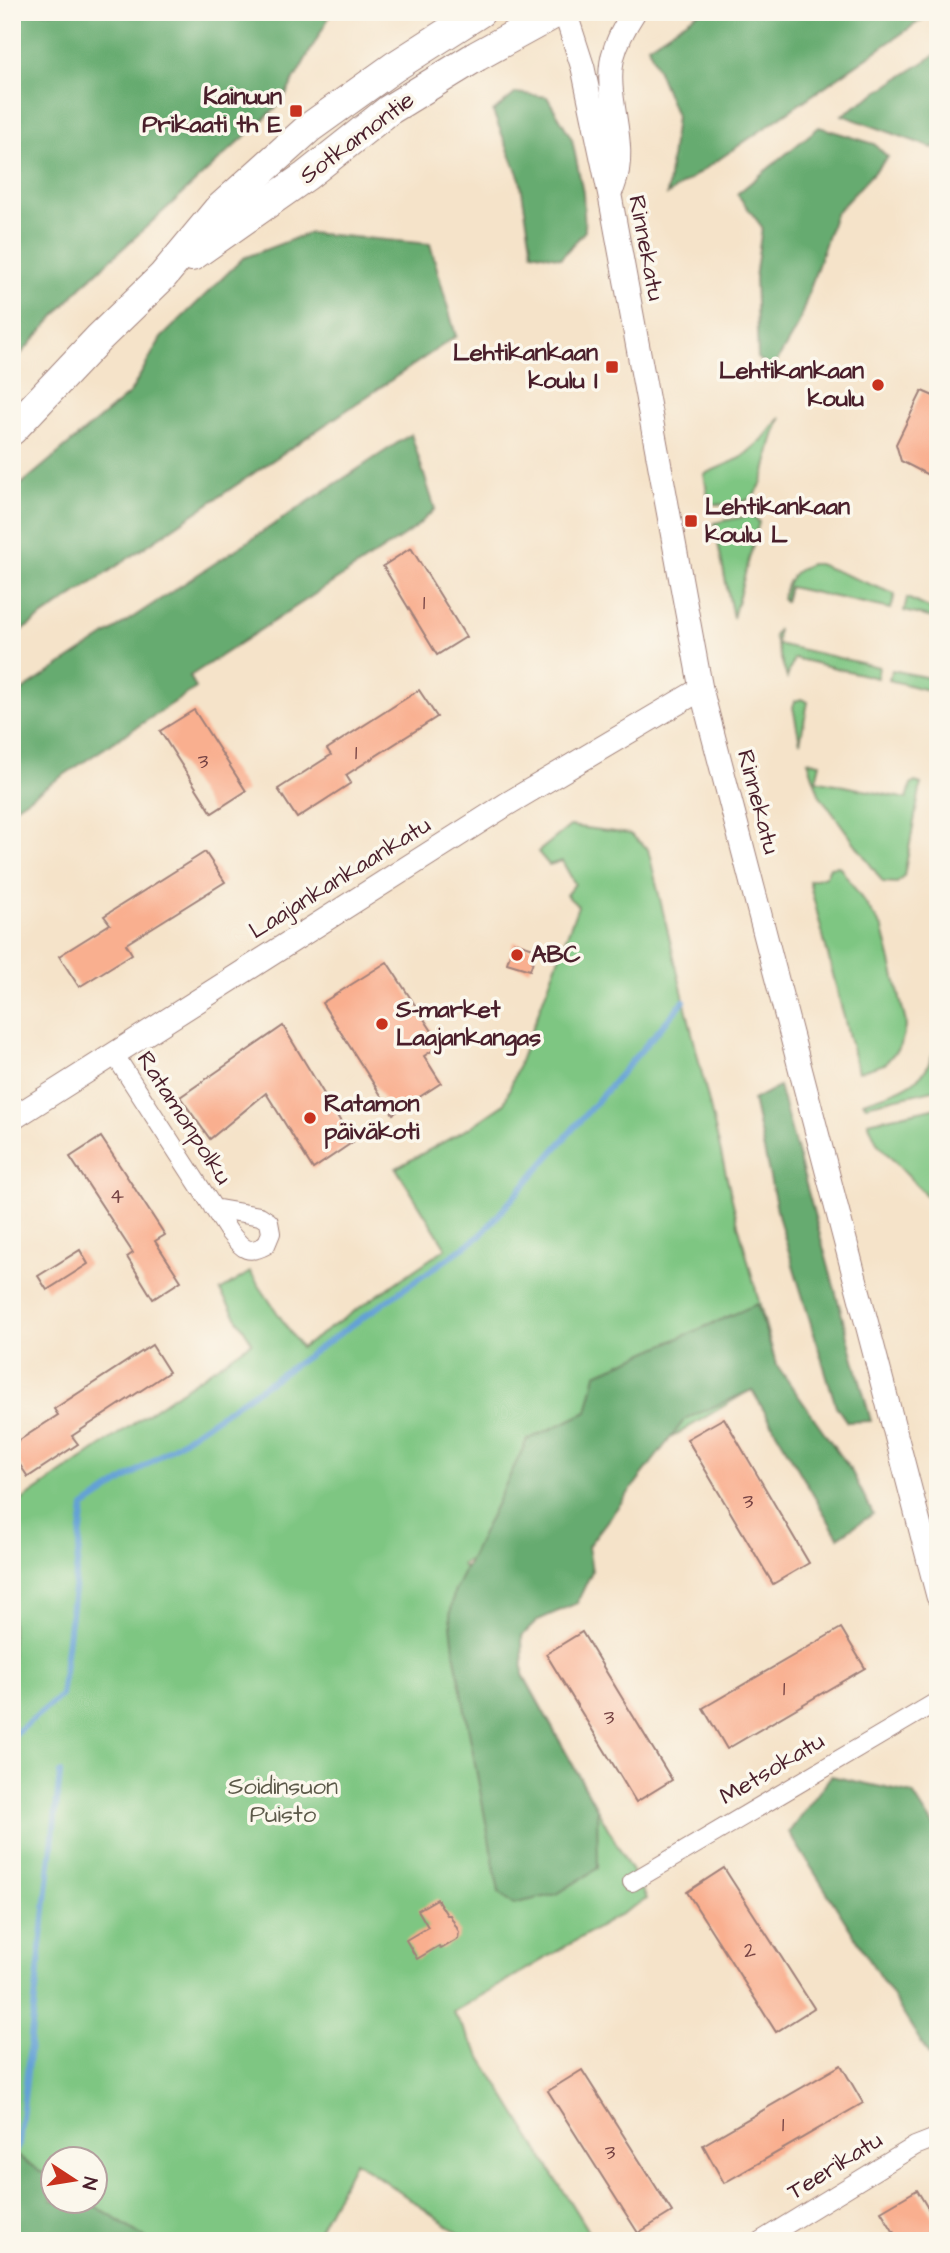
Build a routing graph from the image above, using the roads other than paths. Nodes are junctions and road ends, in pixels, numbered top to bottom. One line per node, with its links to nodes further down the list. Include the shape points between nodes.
1 (480, 12): 6 (highway, Sotkamontie, via 321,118 217,211)
2 (557, 12): 6 (highway, Sotkamontie, via 389,110 295,184)
3 (565, 12): 5 (street, Rinnekatu, via 583,68)
4 (634, 12): 5 (street, via 612,59 619,138 617,178)
5 (610, 196): 8 (street, Rinnekatu)
6 (163, 276): 7 (highway, Sotkamontie)
7 (12, 430)
8 (701, 689): 9 (street, Laajankankaankatu, via 550,777); 12 (street, Rinnekatu)
9 (114, 1054): 10 (street, Laajankankaankatu); 11 (street, Ratamonpolku)
10 (12, 1119)
11 (213, 1208)
12 (938, 1596)
13 (938, 1701): 14 (street, Metsokatu)
14 (632, 1882)
15 (938, 2137): 16 (street, Teerikatu, via 915,2146)
16 (760, 2241)

